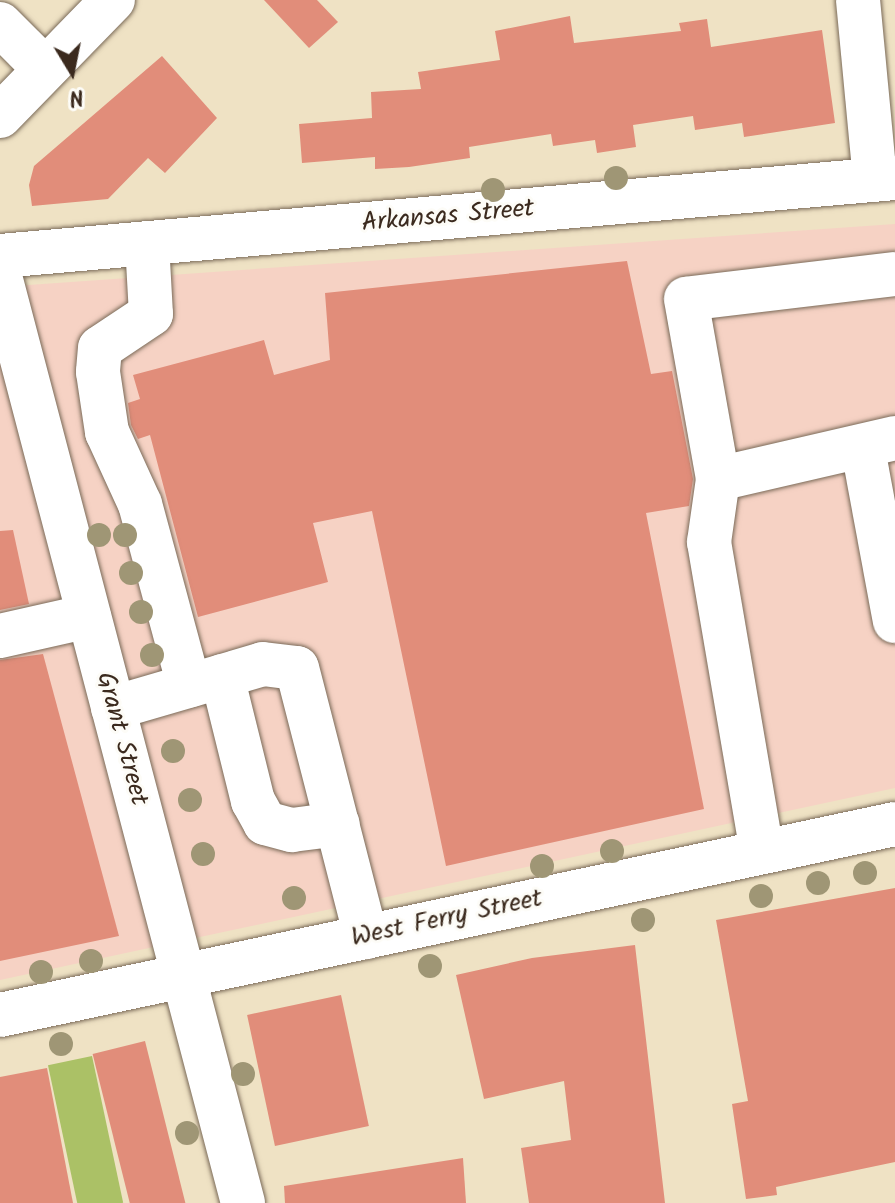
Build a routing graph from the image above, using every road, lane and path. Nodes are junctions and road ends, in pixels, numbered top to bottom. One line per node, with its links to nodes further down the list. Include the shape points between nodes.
1 (113, 0): 4 (street)
2 (858, 0): 6 (street)
3 (0, 24): 4 (street)
4 (44, 68): 5 (street)
5 (0, 116)
6 (885, 179): 7 (street, Arkansas Street)
7 (147, 243): 8 (street, Arkansas Street); 11 (street, via 151,314 100,348)
8 (0, 256)
9 (895, 274): 14 (street, via 686,299)
10 (0, 276): 12 (street, Grant Street)
11 (98, 372): 12 (street); 18 (street, via 107,432 140,504)
12 (30, 390): 15 (street, Grant Street)
13 (879, 444): 14 (street); 16 (street)
14 (718, 479): 22 (street, via 709,542)
15 (89, 616): 17 (street); 19 (street, Grant Street)
16 (895, 621)
17 (0, 636)
18 (205, 681): 19 (street); 20 (street, via 265,823 292,830); 20 (street, via 280,663 297,668)
19 (113, 708): 24 (street, Grant Street)
20 (338, 824): 23 (street)
21 (895, 824): 22 (street, West Ferry Street)
22 (762, 852): 23 (street, West Ferry Street)
23 (366, 937): 24 (street, West Ferry Street)
24 (183, 976): 25 (street, West Ferry Street); 26 (street, Grant Street)
25 (0, 1015)
26 (243, 1203)

